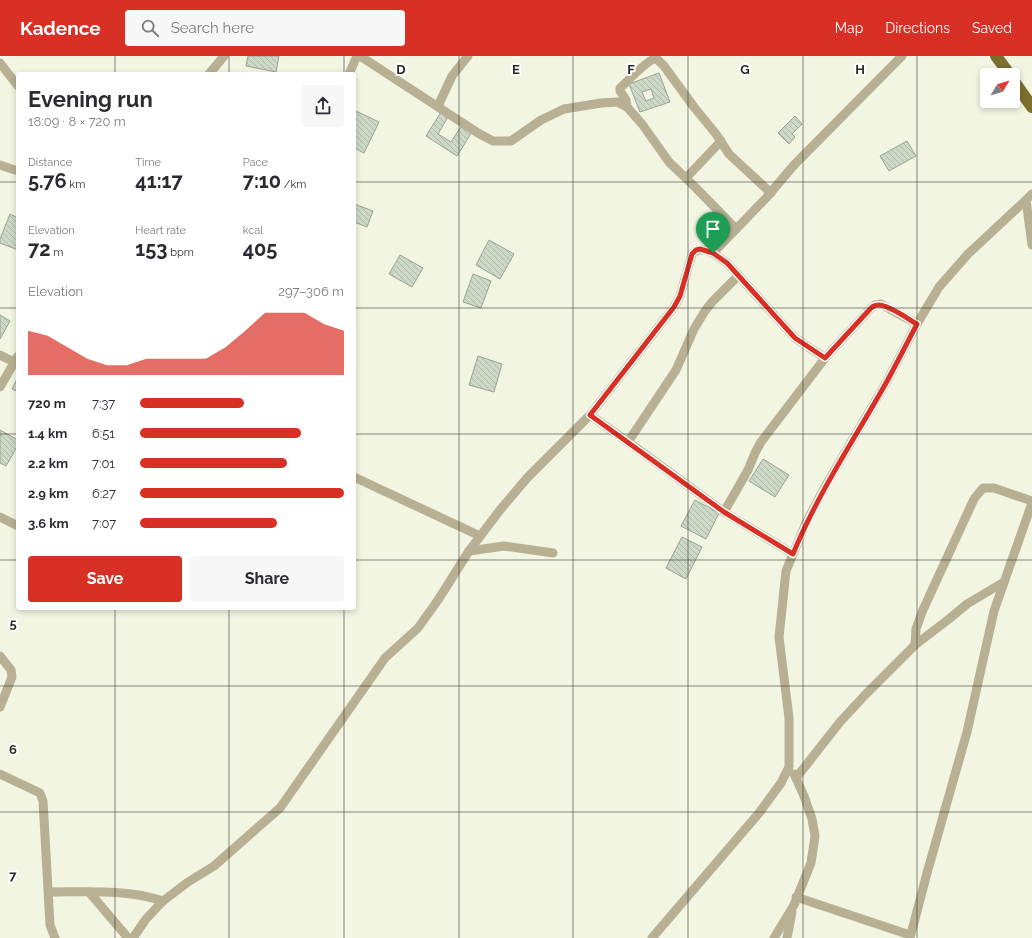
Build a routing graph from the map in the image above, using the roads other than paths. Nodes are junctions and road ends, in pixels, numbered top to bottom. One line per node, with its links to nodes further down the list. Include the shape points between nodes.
1 (224, 56): 9 (street)
2 (357, 56): 10 (street)
3 (360, 56): 13 (street)
4 (468, 56): 13 (street, via 452,76)
5 (902, 56): 20 (street, via 794,165)
6 (996, 56): 8 (highway)
7 (0, 63): 11 (street)
8 (1005, 68)
9 (211, 72)
10 (350, 72)
11 (16, 83)
12 (1020, 90): 15 (highway)
13 (438, 106): 14 (street, via 493,141 511,142 541,120 564,109 617,102)
14 (627, 107): 16 (street, via 620,88 656,58); 19 (street, via 668,162)
15 (1032, 107)
16 (721, 141): 19 (street); 20 (street, via 729,154)
17 (0, 165): 18 (street)
18 (16, 170)
19 (686, 178): 22 (street)
20 (771, 193): 22 (street)
21 (1029, 197): 23 (street); 26 (street, via 968,254 939,287)
22 (736, 229): 24 (street)
23 (1032, 245)
24 (713, 253): 25 (street, via 727,263); 31 (street, via 700,249 692,254 680,296 674,307)
25 (738, 276): 28 (street, via 795,338); 32 (street, via 705,311 676,370)
26 (917, 324): 28 (street, via 886,306 875,305); 42 (street, via 886,383 826,485)
27 (0, 355): 29 (street)
28 (825, 358): 35 (street, via 761,442)
29 (16, 359): 30 (street)
30 (0, 387)
31 (590, 415): 32 (street); 39 (street, via 527,478)
32 (628, 442): 35 (street)
33 (356, 478): 39 (street)
34 (1032, 502): 38 (street); 44 (street, via 994,488 983,488 974,499 922,612 916,629)
35 (724, 512): 42 (street)
36 (0, 517): 37 (street)
37 (16, 525)
38 (1028, 525): 43 (street)
39 (480, 536): 40 (street)
40 (469, 551): 41 (street, via 504,546); 52 (street, via 418,628 385,658 280,808 214,866)
41 (553, 553)
42 (793, 554): 47 (street, via 786,571 779,637 789,718)
43 (1004, 582): 44 (street, via 967,604); 54 (street, via 994,611 967,732)
44 (915, 645): 49 (street, via 840,722)
45 (0, 656): 46 (street, via 11,670 12,678)
46 (0, 707)
47 (789, 767): 49 (street); 58 (street, via 781,783 759,813)
48 (0, 774): 50 (street, via 40,793 43,801)
49 (796, 778): 53 (street, via 812,819 815,836 810,863)
50 (48, 892): 51 (street); 55 (street, via 50,925)
51 (89, 892): 52 (street, via 142,895); 56 (street)
52 (163, 901): 57 (street)
53 (795, 901): 54 (street); 59 (street); 60 (street)
54 (910, 937)
55 (55, 938)
56 (128, 938)
57 (133, 938)
58 (652, 938)
59 (774, 938)
60 (787, 938)

